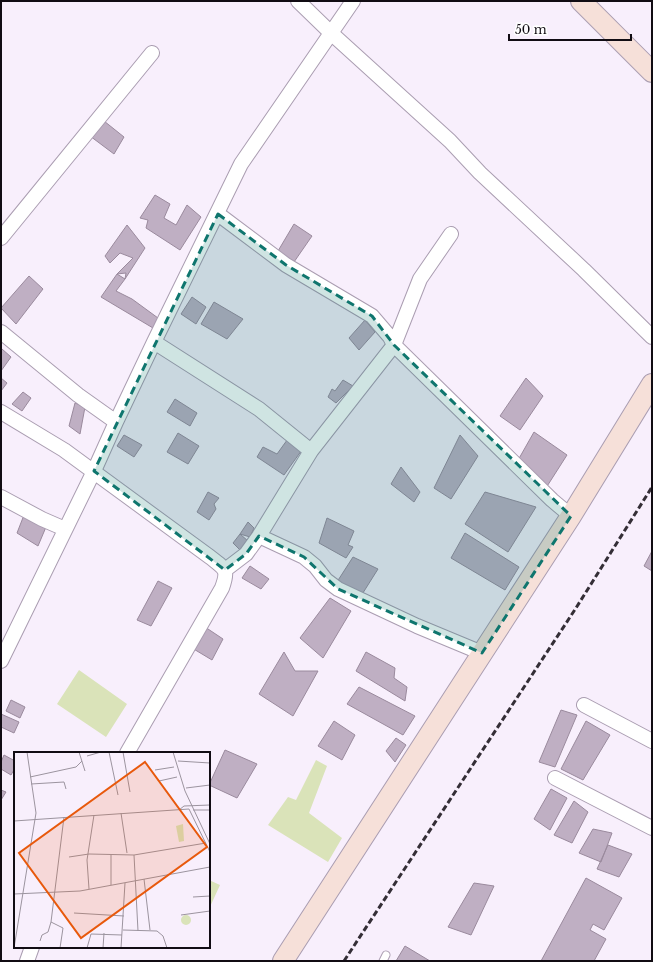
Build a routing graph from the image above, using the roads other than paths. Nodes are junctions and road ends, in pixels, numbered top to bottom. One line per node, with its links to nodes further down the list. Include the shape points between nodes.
1 (298, 1): 4 (street)
2 (353, 1): 4 (street)
3 (581, 1): 6 (street)
4 (331, 33): 7 (street, via 241,164); 11 (street, via 450,141 480,173)
5 (152, 53): 9 (street)
6 (652, 72)
7 (218, 214): 12 (street); 13 (street, via 286,265 372,316)
8 (451, 234): 13 (street, via 420,279)
9 (1, 238)
10 (1, 332): 16 (street, via 78,395)
11 (652, 337)
12 (154, 342): 16 (street); 17 (street, via 259,409)
13 (394, 345): 17 (street); 20 (street)
14 (652, 384): 20 (street)
15 (1, 412): 18 (street)
16 (116, 422): 18 (street)
17 (312, 451): 22 (street)
18 (94, 471): 21 (street); 23 (street)
19 (1, 498): 21 (street)
20 (571, 516): 24 (street)
21 (65, 529): 25 (street)
22 (259, 536): 23 (street, via 246,554); 24 (street, via 304,557 338,589)
23 (225, 570): 28 (street, via 222,588)
24 (482, 653): 32 (street)
25 (1, 661)
26 (584, 705): 27 (street)
27 (652, 741)
28 (128, 752)
29 (555, 778): 30 (street)
30 (652, 828)
31 (32, 948): 33 (street)
32 (285, 960)
33 (27, 961)

